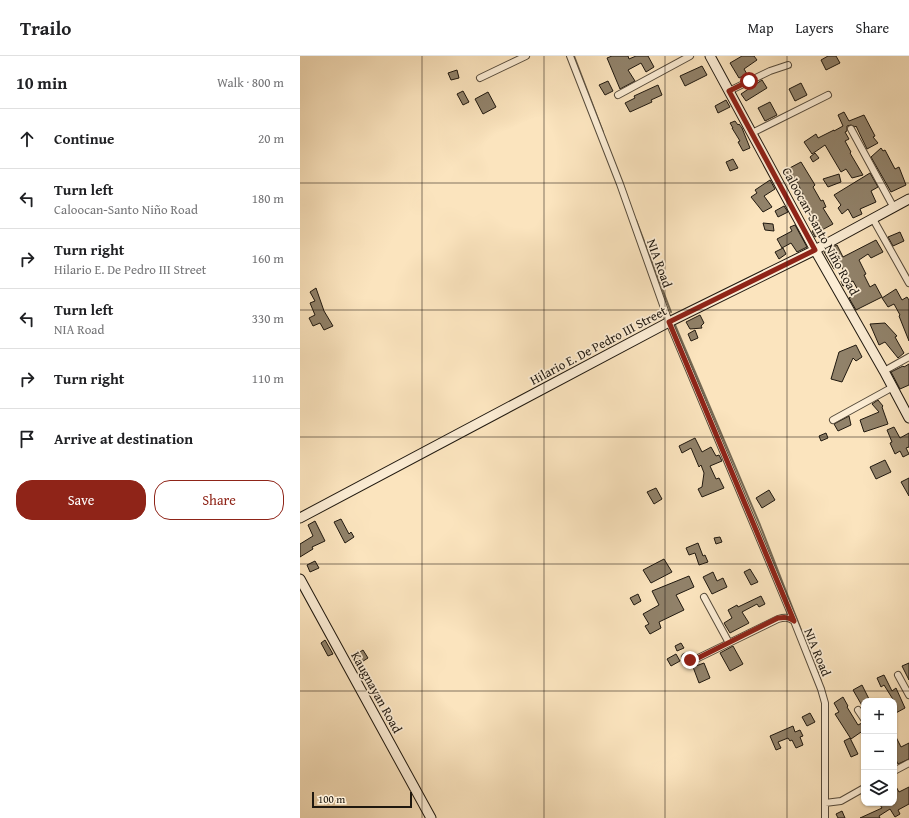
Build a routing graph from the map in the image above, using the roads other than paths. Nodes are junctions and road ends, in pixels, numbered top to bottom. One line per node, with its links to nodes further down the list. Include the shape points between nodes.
1 (526, 56): 6 (street)
2 (570, 56): 17 (street, NIA Road, via 620,184)
3 (690, 56): 9 (street)
4 (710, 56): 7 (street, Caloocan-Santo Niño Road)
5 (788, 65): 7 (street)
6 (480, 78)
7 (729, 91): 11 (street, Caloocan-Santo Niño Road)
8 (828, 95): 11 (street)
9 (618, 96)
10 (851, 129): 13 (street)
11 (752, 133): 15 (street, Caloocan-Santo Niño Road)
12 (909, 200): 13 (street, Hilario E. De Pedro III Street)
13 (894, 208): 14 (street, Hilario E. De Pedro III Street)
14 (874, 218): 15 (street, Hilario E. De Pedro III Street); 16 (street)
15 (815, 250): 17 (street, Hilario E. De Pedro III Street); 19 (street, Caloocan-Santo Niño Road)
16 (909, 283)
17 (669, 322): 23 (street, Hilario E. De Pedro III Street); 26 (street, NIA Road)
18 (909, 357): 19 (street)
19 (884, 371): 20 (street, Caloocan-Santo Niño Road)
20 (893, 387): 21 (street, Caloocan-Santo Niño Road); 22 (street)
21 (909, 418)
22 (833, 420)
23 (300, 518)
24 (300, 579): 37 (street, Kaugnayan Road)
25 (704, 597): 27 (street)
26 (794, 621): 27 (street, via 784,617 778,618); 36 (street, NIA Road, via 825,703)
27 (729, 643): 28 (street, via 694,660)
28 (686, 657)
29 (898, 675): 30 (street)
30 (909, 695)
31 (858, 710): 32 (street)
32 (861, 714)
33 (909, 763): 34 (street)
34 (897, 768)
35 (861, 790): 36 (street, via 841,801)
36 (828, 803): 38 (street, NIA Road)
37 (431, 818)
38 (825, 818)

